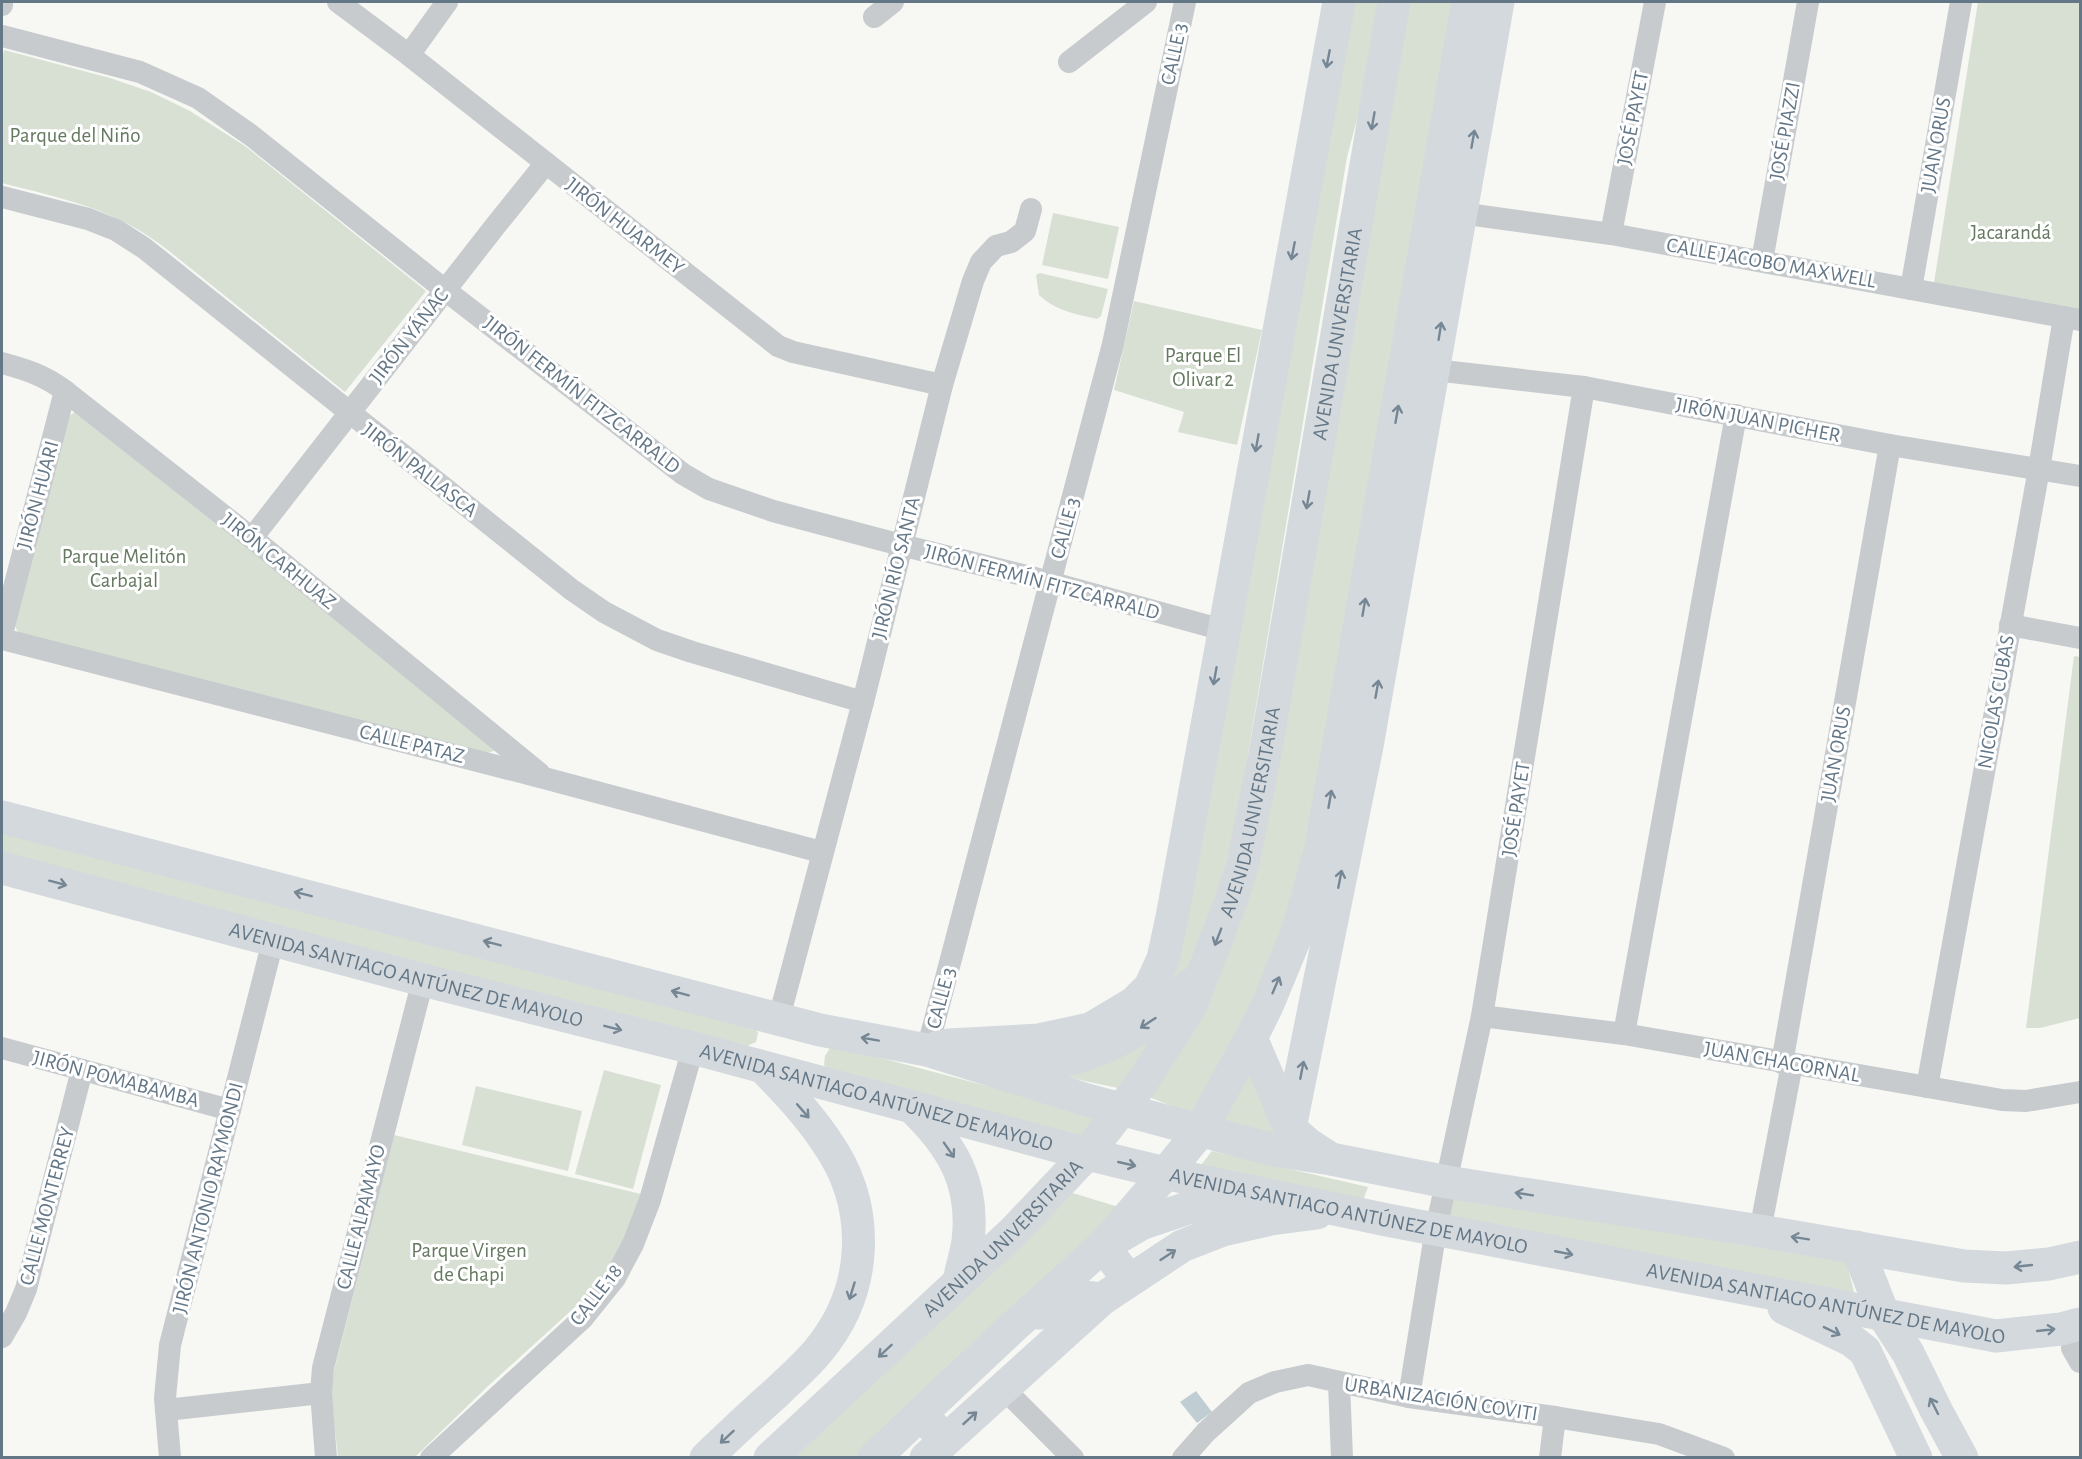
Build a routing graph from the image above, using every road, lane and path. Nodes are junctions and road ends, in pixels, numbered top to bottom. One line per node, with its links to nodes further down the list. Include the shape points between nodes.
1 (339, 2): 15 (street, JIRÓN HUARMEY)
2 (447, 2): 15 (street)
3 (893, 2): 13 (street)
4 (1146, 2): 16 (street)
5 (1185, 2): 39 (street, CALLE 3, via 1113,345)
6 (1339, 2): 41 (main road, one-way to 41)
7 (1394, 2): 51 (main road, AVENIDA UNIVERSITARIA, one-way to 51, via 1265,754 1243,863)
8 (1468, 2): 36 (main road, one-way to 8)
9 (1498, 2): 20 (main road, one-way to 9)
10 (1655, 2): 21 (street, JOSÉ PAYET)
11 (1808, 2): 22 (street, JOSÉ PIAZZI)
12 (1962, 2): 23 (street, JUAN ORUS)
13 (874, 17)
14 (2, 36): 24 (street, JIRÓN FERMÍN FITZCARRALD, via 140,72 198,98 252,136)
15 (409, 55): 17 (street, JIRÓN HUARMEY)
16 (1069, 62)
17 (546, 163): 24 (street, JIRÓN YÁNAC); 28 (street, JIRÓN HUARMEY, via 778,346)
18 (2, 197): 31 (street, JIRÓN PALLASCA, via 116,230 144,248)
19 (1031, 209): 28 (street, JIRÓN RÍO SANTA, via 1025,231 1011,242 996,246 981,262)
20 (1460, 213): 21 (street, CALLE JACOBO MAXWELL); 27 (main road, one-way to 20)
21 (1611, 234): 22 (street, CALLE JACOBO MAXWELL)
22 (1762, 261): 23 (street, CALLE JACOBO MAXWELL)
23 (1911, 289): 25 (street, CALLE JACOBO MAXWELL)
24 (445, 290): 31 (street, JIRÓN YÁNAC); 38 (street, JIRÓN FERMÍN FITZCARRALD, via 683,474 710,489 773,511)
25 (2072, 319): 34 (street, NICOLAS CUBAS)
26 (2, 363): 30 (street, JIRÓN CARHUAZ, via 49,378)
27 (1434, 370): 29 (street, JIRÓN JUAN PICHER); 36 (main road)
28 (942, 385): 38 (street, JIRÓN RÍO SANTA)
29 (1584, 387): 32 (street, JIRÓN JUAN PICHER); 53 (street, JOSÉ PAYET)
30 (66, 391): 37 (street, JIRÓN CARHUAZ); 42 (street, JIRÓN HUARI)
31 (348, 413): 37 (street, JIRÓN YÁNAC); 44 (street, JIRÓN PALLASCA, via 572,591 630,626 692,652)
32 (1736, 415): 33 (street, JIRÓN JUAN PICHER); 56 (street)
33 (1890, 445): 34 (street, JIRÓN JUAN PICHER); 61 (street, JUAN ORUS)
34 (2039, 469): 35 (street, JIRÓN JUAN PICHER); 40 (street, NICOLAS CUBAS)
35 (2080, 476)
36 (1392, 524): 45 (main road, one-way to 36)
37 (252, 538): 46 (street, JIRÓN CARHUAZ)
38 (901, 545): 39 (street, JIRÓN FERMÍN FITZCARRALD); 44 (street, JIRÓN RÍO SANTA)
39 (1051, 583): 41 (street, JIRÓN FERMÍN FITZCARRALD); 60 (street, CALLE 3)
40 (2010, 625): 43 (street); 65 (street, NICOLAS CUBAS)
41 (1223, 630): 60 (main road, one-way to 60, via 1172,917 1163,959 1150,987 1134,1003 1090,1029 1039,1040 949,1045)
42 (2, 636): 46 (street, CALLE PATAZ)
43 (2080, 638)
44 (862, 702): 48 (street, JIRÓN RÍO SANTA)
45 (1357, 723): 57 (main road, one-way to 45, via 1295,940); 70 (main road, one-way to 45)
46 (544, 778): 48 (street, CALLE PATAZ)
47 (2, 817): 54 (main road, AVENIDA SANTIAGO ANTÚNEZ DE MAYOLO, one-way to 47)
48 (821, 852): 54 (street, JIRÓN RÍO SANTA)
49 (2, 868): 50 (main road, AVENIDA SANTIAGO ANTÚNEZ DE MAYOLO, one-way to 50)
50 (273, 941): 52 (main road, AVENIDA SANTIAGO ANTÚNEZ DE MAYOLO); 69 (street, JIRÓN ANTONIO RAYMONDI)
51 (1205, 968): 60 (main road, one-way to 60, via 1160,1014 1131,1034 1077,1058 1011,1065); 68 (main road, AVENIDA UNIVERSITARIA, via 1190,1007)
52 (423, 980): 59 (main road, AVENIDA SANTIAGO ANTÚNEZ DE MAYOLO, one-way to 59); 95 (street, CALLE ALPAMAYO, via 327,1350)
53 (1482, 1016): 56 (street, JUAN CHACORNAL); 76 (street, JOSÉ PAYET)
54 (779, 1018): 55 (main road, AVENIDA SANTIAGO ANTÚNEZ DE MAYOLO); 62 (main road)
55 (820, 1030): 60 (main road, AVENIDA SANTIAGO ANTÚNEZ DE MAYOLO, one-way to 55); 64 (main road)
56 (1624, 1034): 61 (street, JUAN CHACORNAL)
57 (1251, 1038): 70 (main road); 71 (main road)
58 (2, 1048): 63 (street, JIRÓN POMABAMBA)
59 (693, 1048): 62 (main road, AVENIDA SANTIAGO ANTÚNEZ DE MAYOLO); 103 (street, CALLE 18, via 650,1200 615,1278 582,1319)
60 (939, 1054): 68 (main road, AVENIDA SANTIAGO ANTÚNEZ DE MAYOLO)
61 (1787, 1064): 65 (street, JUAN CHACORNAL); 81 (street, JUAN ORUS)
62 (764, 1068): 64 (main road, AVENIDA SANTIAGO ANTÚNEZ DE MAYOLO); 104 (main road, one-way to 104, via 828,1142 846,1176 856,1208 858,1259 846,1310 817,1353)
63 (82, 1070): 69 (street, JIRÓN POMABAMBA); 91 (street, CALLE MONTERREY, via 26,1289)
64 (806, 1078): 67 (main road, AVENIDA SANTIAGO ANTÚNEZ DE MAYOLO)
65 (1927, 1087): 66 (street, JUAN CHACORNAL, via 2026,1101)
66 (2080, 1092)
67 (911, 1106): 72 (main road, AVENIDA SANTIAGO ANTÚNEZ DE MAYOLO); 86 (main road, one-way to 86, via 929,1122 957,1162 966,1186 968,1243)
68 (1121, 1109): 71 (main road, AVENIDA SANTIAGO ANTÚNEZ DE MAYOLO); 72 (main road, AVENIDA UNIVERSITARIA)
69 (230, 1110): 97 (street, JIRÓN ANTONIO RAYMONDI, via 170,1345)
70 (1290, 1128): 73 (main road)
71 (1200, 1131): 73 (main road, AVENIDA SANTIAGO ANTÚNEZ DE MAYOLO, via 1274,1150); 74 (main road)
72 (1087, 1154): 74 (main road, AVENIDA SANTIAGO ANTÚNEZ DE MAYOLO, one-way to 74); 86 (main road, AVENIDA UNIVERSITARIA, via 1014,1231)
73 (1331, 1159): 75 (main road, AVENIDA SANTIAGO ANTÚNEZ DE MAYOLO)
74 (1167, 1173): 77 (main road, AVENIDA SANTIAGO ANTÚNEZ DE MAYOLO); 82 (main road)
75 (1398, 1173): 76 (main road, AVENIDA SANTIAGO ANTÚNEZ DE MAYOLO); 79 (main road, via 1398,1197)
76 (1447, 1182): 80 (street, JOSÉ PAYET); 81 (main road, AVENIDA SANTIAGO ANTÚNEZ DE MAYOLO, one-way to 76)
77 (1289, 1200): 78 (main road, AVENIDA SANTIAGO ANTÚNEZ DE MAYOLO); 82 (main road, via 1188,1208 1143,1223)
78 (1339, 1210): 79 (main road, AVENIDA SANTIAGO ANTÚNEZ DE MAYOLO); 85 (main road, one-way to 78, via 1182,1246 1223,1230)
79 (1387, 1220): 80 (main road, AVENIDA SANTIAGO ANTÚNEZ DE MAYOLO)
80 (1436, 1229): 87 (main road, AVENIDA SANTIAGO ANTÚNEZ DE MAYOLO, one-way to 87); 96 (street, JOSÉ PAYET)
81 (1760, 1231): 83 (main road, AVENIDA SANTIAGO ANTÚNEZ DE MAYOLO, one-way to 81)
82 (1103, 1246): 85 (main road); 90 (main road)
83 (1857, 1247): 84 (main road, AVENIDA SANTIAGO ANTÚNEZ DE MAYOLO, one-way to 83, via 1996,1268); 89 (main road)
84 (2080, 1257)
85 (1129, 1280): 88 (main road)
86 (958, 1282): 105 (main road, AVENIDA UNIVERSITARIA, one-way to 105)
87 (1742, 1287): 89 (main road, AVENIDA SANTIAGO ANTÚNEZ DE MAYOLO); 112 (main road, one-way to 112, via 1851,1340 1865,1352)
88 (1102, 1299): 90 (main road, via 1074,1296); 94 (main road)
89 (1884, 1316): 92 (main road, AVENIDA SANTIAGO ANTÚNEZ DE MAYOLO, one-way to 92, via 1996,1336 2061,1329); 113 (main road, one-way to 89, via 1908,1353)
90 (1011, 1328): 98 (main road)
91 (2, 1337)
92 (2078, 1345)
93 (1339, 1383): 96 (street, URBANIZACIÓN COVITI); 108 (street, URBANIZACIÓN COVITI, via 1308,1375 1249,1393); 109 (street)
94 (1003, 1388): 100 (main road, one-way to 94); 107 (street)
95 (321, 1393): 97 (street); 102 (street, CALLE ALPAMAYO)
96 (1409, 1397): 99 (street, URBANIZACIÓN COVITI)
97 (165, 1410): 101 (street, JIRÓN ANTONIO RAYMONDI)
98 (921, 1414): 100 (main road); 106 (main road)
99 (1556, 1417): 110 (street); 111 (street, URBANIZACIÓN COVITI, via 1659,1434)
100 (936, 1449)
101 (170, 1458)
102 (326, 1458)
103 (431, 1458)
104 (706, 1458)
105 (770, 1458)
106 (874, 1458)
107 (1073, 1458)
108 (1183, 1458)
109 (1341, 1458)
110 (1550, 1458)
111 (1724, 1458)
112 (1916, 1458)
113 (1962, 1458)

